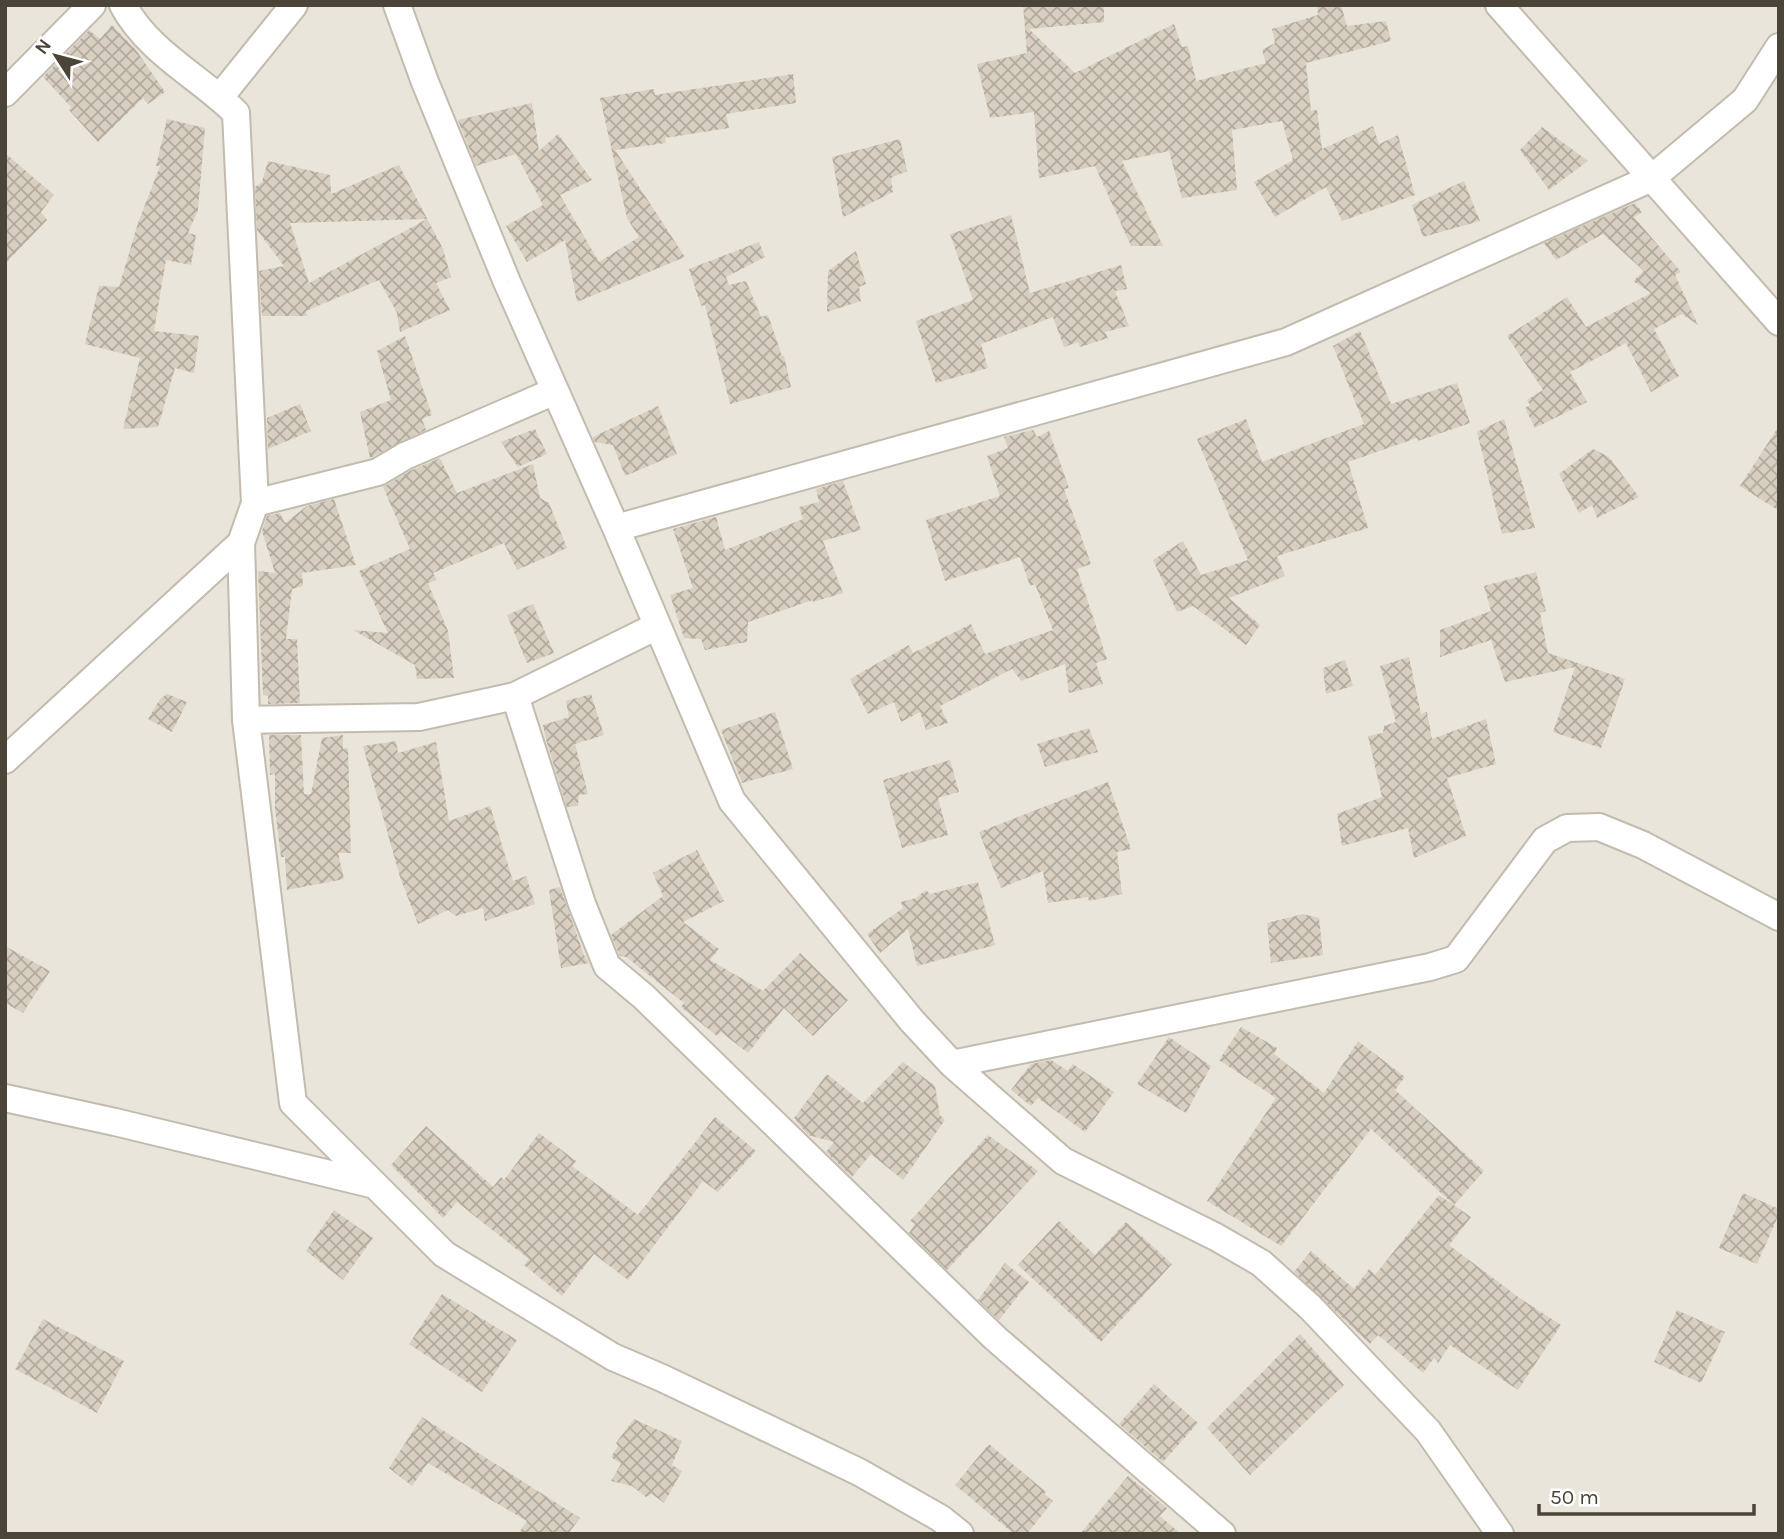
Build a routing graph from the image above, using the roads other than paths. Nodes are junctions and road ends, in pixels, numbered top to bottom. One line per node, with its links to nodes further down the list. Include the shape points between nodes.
1 (92, 5): 7 (street)
2 (123, 5): 8 (street, via 158,50)
3 (293, 5): 8 (street)
4 (397, 5): 11 (street)
5 (1499, 5): 9 (street)
6 (1779, 47): 9 (street, via 1745,100)
7 (5, 93)
8 (220, 97): 12 (street, via 236,113)
9 (1652, 178): 10 (street); 13 (street, via 1286,342)
10 (1779, 322)
11 (555, 391): 12 (street, via 378,472); 13 (street)
12 (255, 503): 14 (street)
13 (616, 527): 15 (street)
14 (241, 544): 17 (street); 18 (street)
15 (657, 626): 16 (street); 20 (street, via 732,801)
16 (515, 696): 17 (street, via 419,717); 24 (street, via 582,904 607,966 645,997 995,1338)
17 (246, 720): 22 (street, via 293,1103)
18 (5, 760)
19 (1779, 917): 20 (street, via 1599,827 1567,828 1545,840 1457,959)
20 (952, 1064): 25 (street, via 1063,1161 1261,1263 1310,1307 1428,1431)
21 (5, 1098): 22 (street)
22 (375, 1185): 23 (street, via 444,1254 613,1357 859,1472)
23 (960, 1534)
24 (1222, 1534)
25 (1500, 1534)

